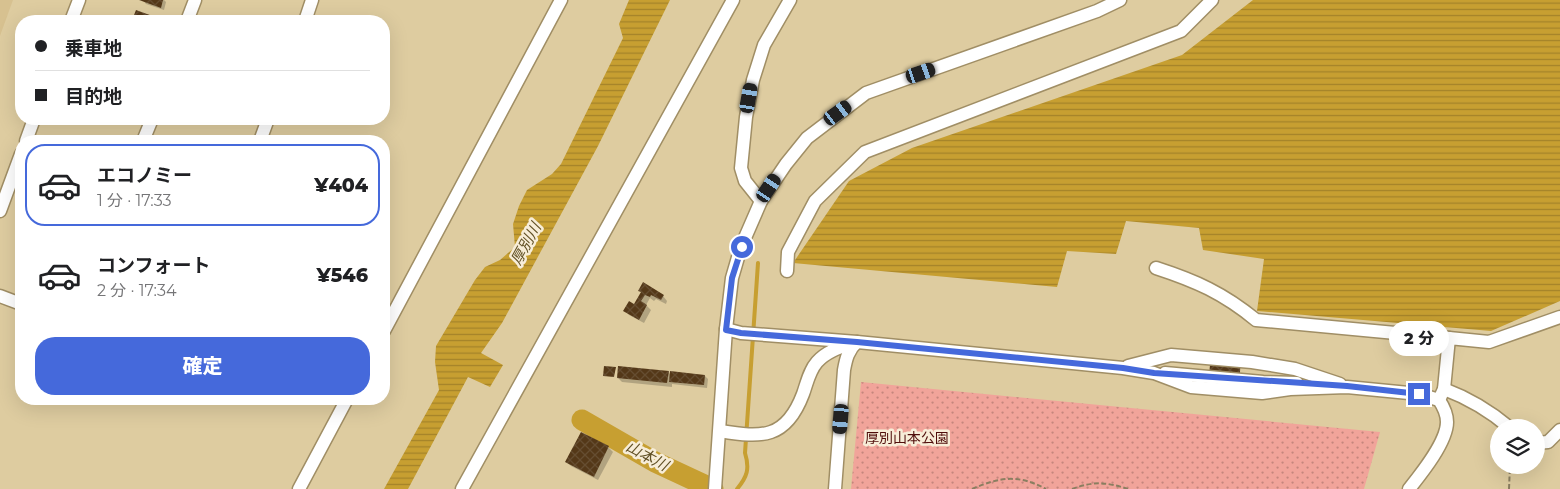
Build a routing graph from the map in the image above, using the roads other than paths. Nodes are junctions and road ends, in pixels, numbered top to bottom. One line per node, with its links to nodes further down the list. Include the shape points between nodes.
1 (79, 0): 9 (street)
2 (195, 0): 10 (street)
3 (312, 0): 11 (street)
4 (562, 0): 20 (street)
5 (733, 0): 33 (street)
6 (790, 0): 13 (street, via 764,45 746,117 741,168 745,181)
7 (1120, 0): 13 (street, via 1098,12 866,93 807,138)
8 (1212, 0): 16 (street, via 1181,31 865,152 815,201 788,252)
9 (73, 15)
10 (189, 15)
11 (306, 15)
12 (15, 170): 14 (street)
13 (761, 201): 21 (street, via 732,278)
14 (0, 210)
15 (1156, 268): 22 (street, via 1190,279 1233,302 1256,320)
16 (787, 271)
17 (0, 296): 18 (street)
18 (15, 302)
19 (1560, 317): 22 (street, via 1489,342)
20 (390, 320)
21 (726, 330): 23 (street); 30 (street)
22 (1449, 338): 26 (street)
23 (857, 342): 24 (street); 30 (street, via 833,350 817,362 810,372 797,410 778,429 761,435); 35 (street, via 851,347 844,370)
24 (1123, 368): 25 (street, via 1154,373 1191,387 1262,394); 25 (street, via 1171,355 1295,369)
25 (1347, 386): 26 (street)
26 (1442, 395): 28 (street, via 1457,394); 36 (street, via 1447,422 1443,437)
27 (344, 405): 32 (street)
28 (1499, 419)
29 (1560, 430): 31 (street)
30 (720, 431): 34 (street)
31 (1545, 442)
32 (299, 489)
33 (462, 489)
34 (715, 489)
35 (835, 489)
36 (1409, 489)

